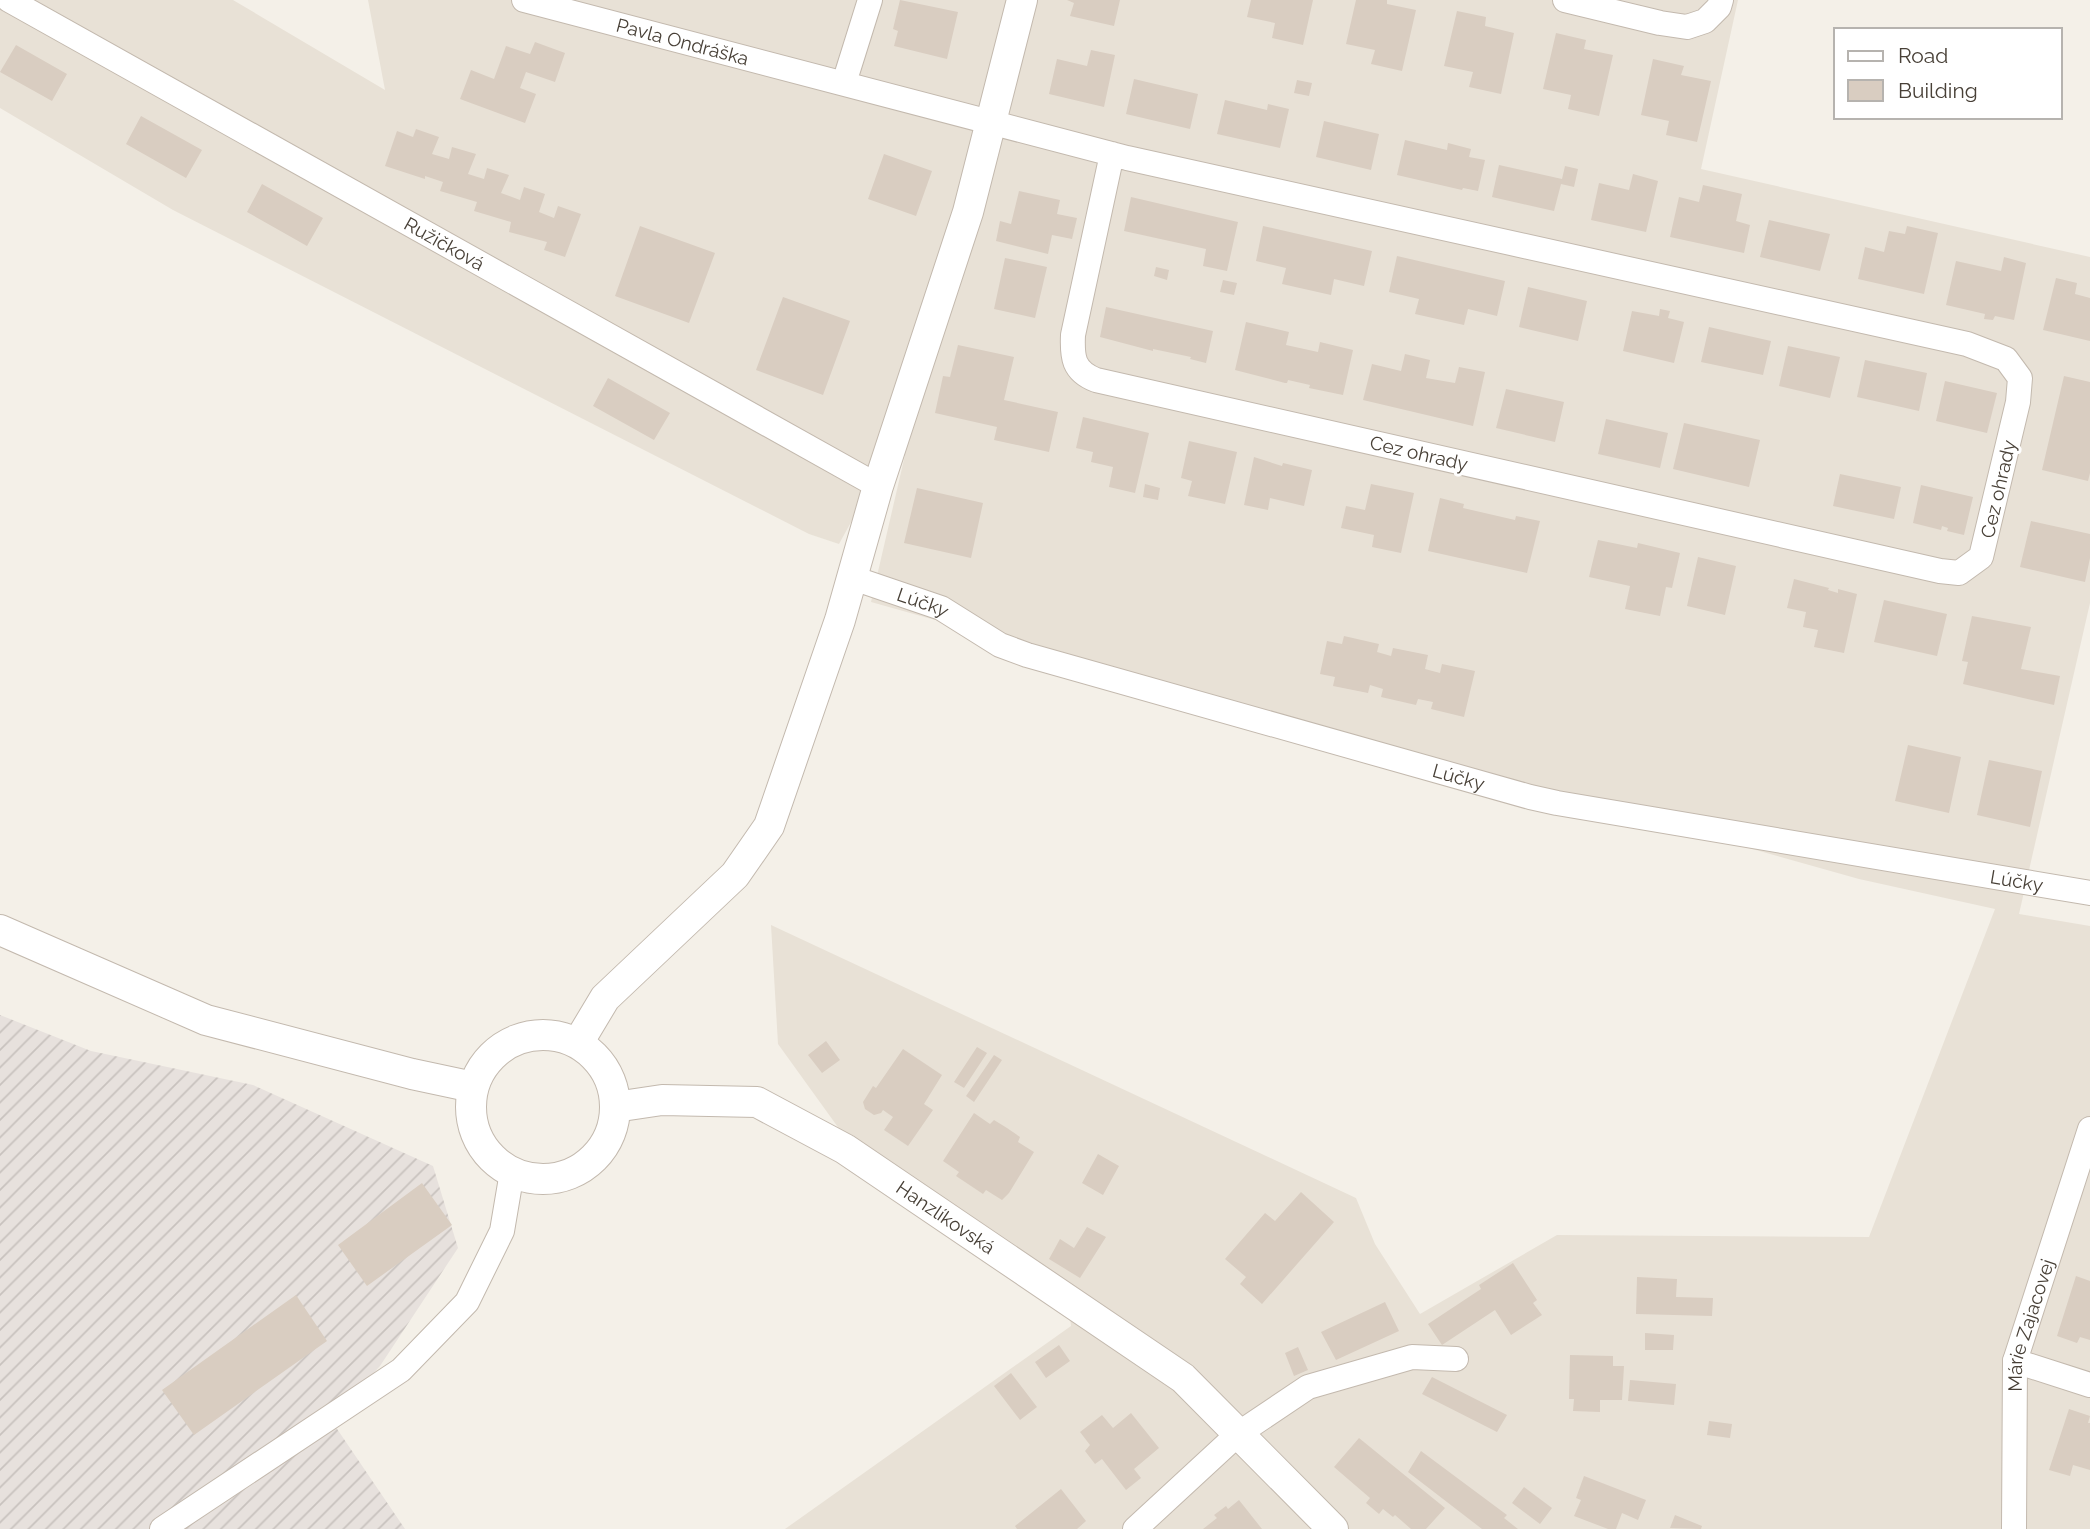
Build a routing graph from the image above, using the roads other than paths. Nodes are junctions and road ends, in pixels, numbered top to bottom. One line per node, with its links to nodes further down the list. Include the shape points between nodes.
1 (9, 0): 10 (street, Ružičková)
2 (524, 0): 7 (street, Pavla Ondráška)
3 (870, 0): 7 (street)
4 (1022, 0): 8 (street)
5 (1565, 0): 6 (street, via 1687,27 1705,21)
6 (1721, 0)
7 (844, 83): 8 (street, Pavla Ondráška)
8 (992, 122): 9 (street, Cez ohrady); 10 (street, via 968,212)
9 (1112, 154): 9 (street, Cez ohrady, via 1073,335 1072,357 1084,375 1940,571 1959,573 1981,557 2018,401 2020,378 2006,359 1967,344)
10 (878, 486): 11 (street)
11 (853, 578): 12 (street, Lúčky, via 941,608 1000,645 1027,655 1530,797); 14 (street, via 769,826 736,875 605,998)
12 (2090, 894)
13 (0, 930): 15 (street, via 206,1020)
14 (578, 1043): 15 (street, via 547,1035 515,1040 496,1051); 16 (street, via 609,1077)
15 (473, 1087): 18 (street, via 470,1107 481,1146)
16 (615, 1107): 18 (street, via 612,1127 590,1162 552,1179); 22 (street, Hanzlíkovská, via 662,1100 757,1102 845,1149 1183,1378)
17 (2090, 1129): 20 (street, Márie Zajacovej)
18 (512, 1172): 23 (street, via 502,1231 458,1312 401,1370)
19 (1456, 1359): 22 (street, via 1412,1357 1308,1387)
20 (2015, 1362): 21 (street); 26 (street, Márie Zajacovej)
21 (2090, 1385)
22 (1238, 1434): 24 (street); 25 (street, Hanzlíkovská)
23 (162, 1529)
24 (1135, 1529)
25 (1333, 1529)
26 (2014, 1529)

